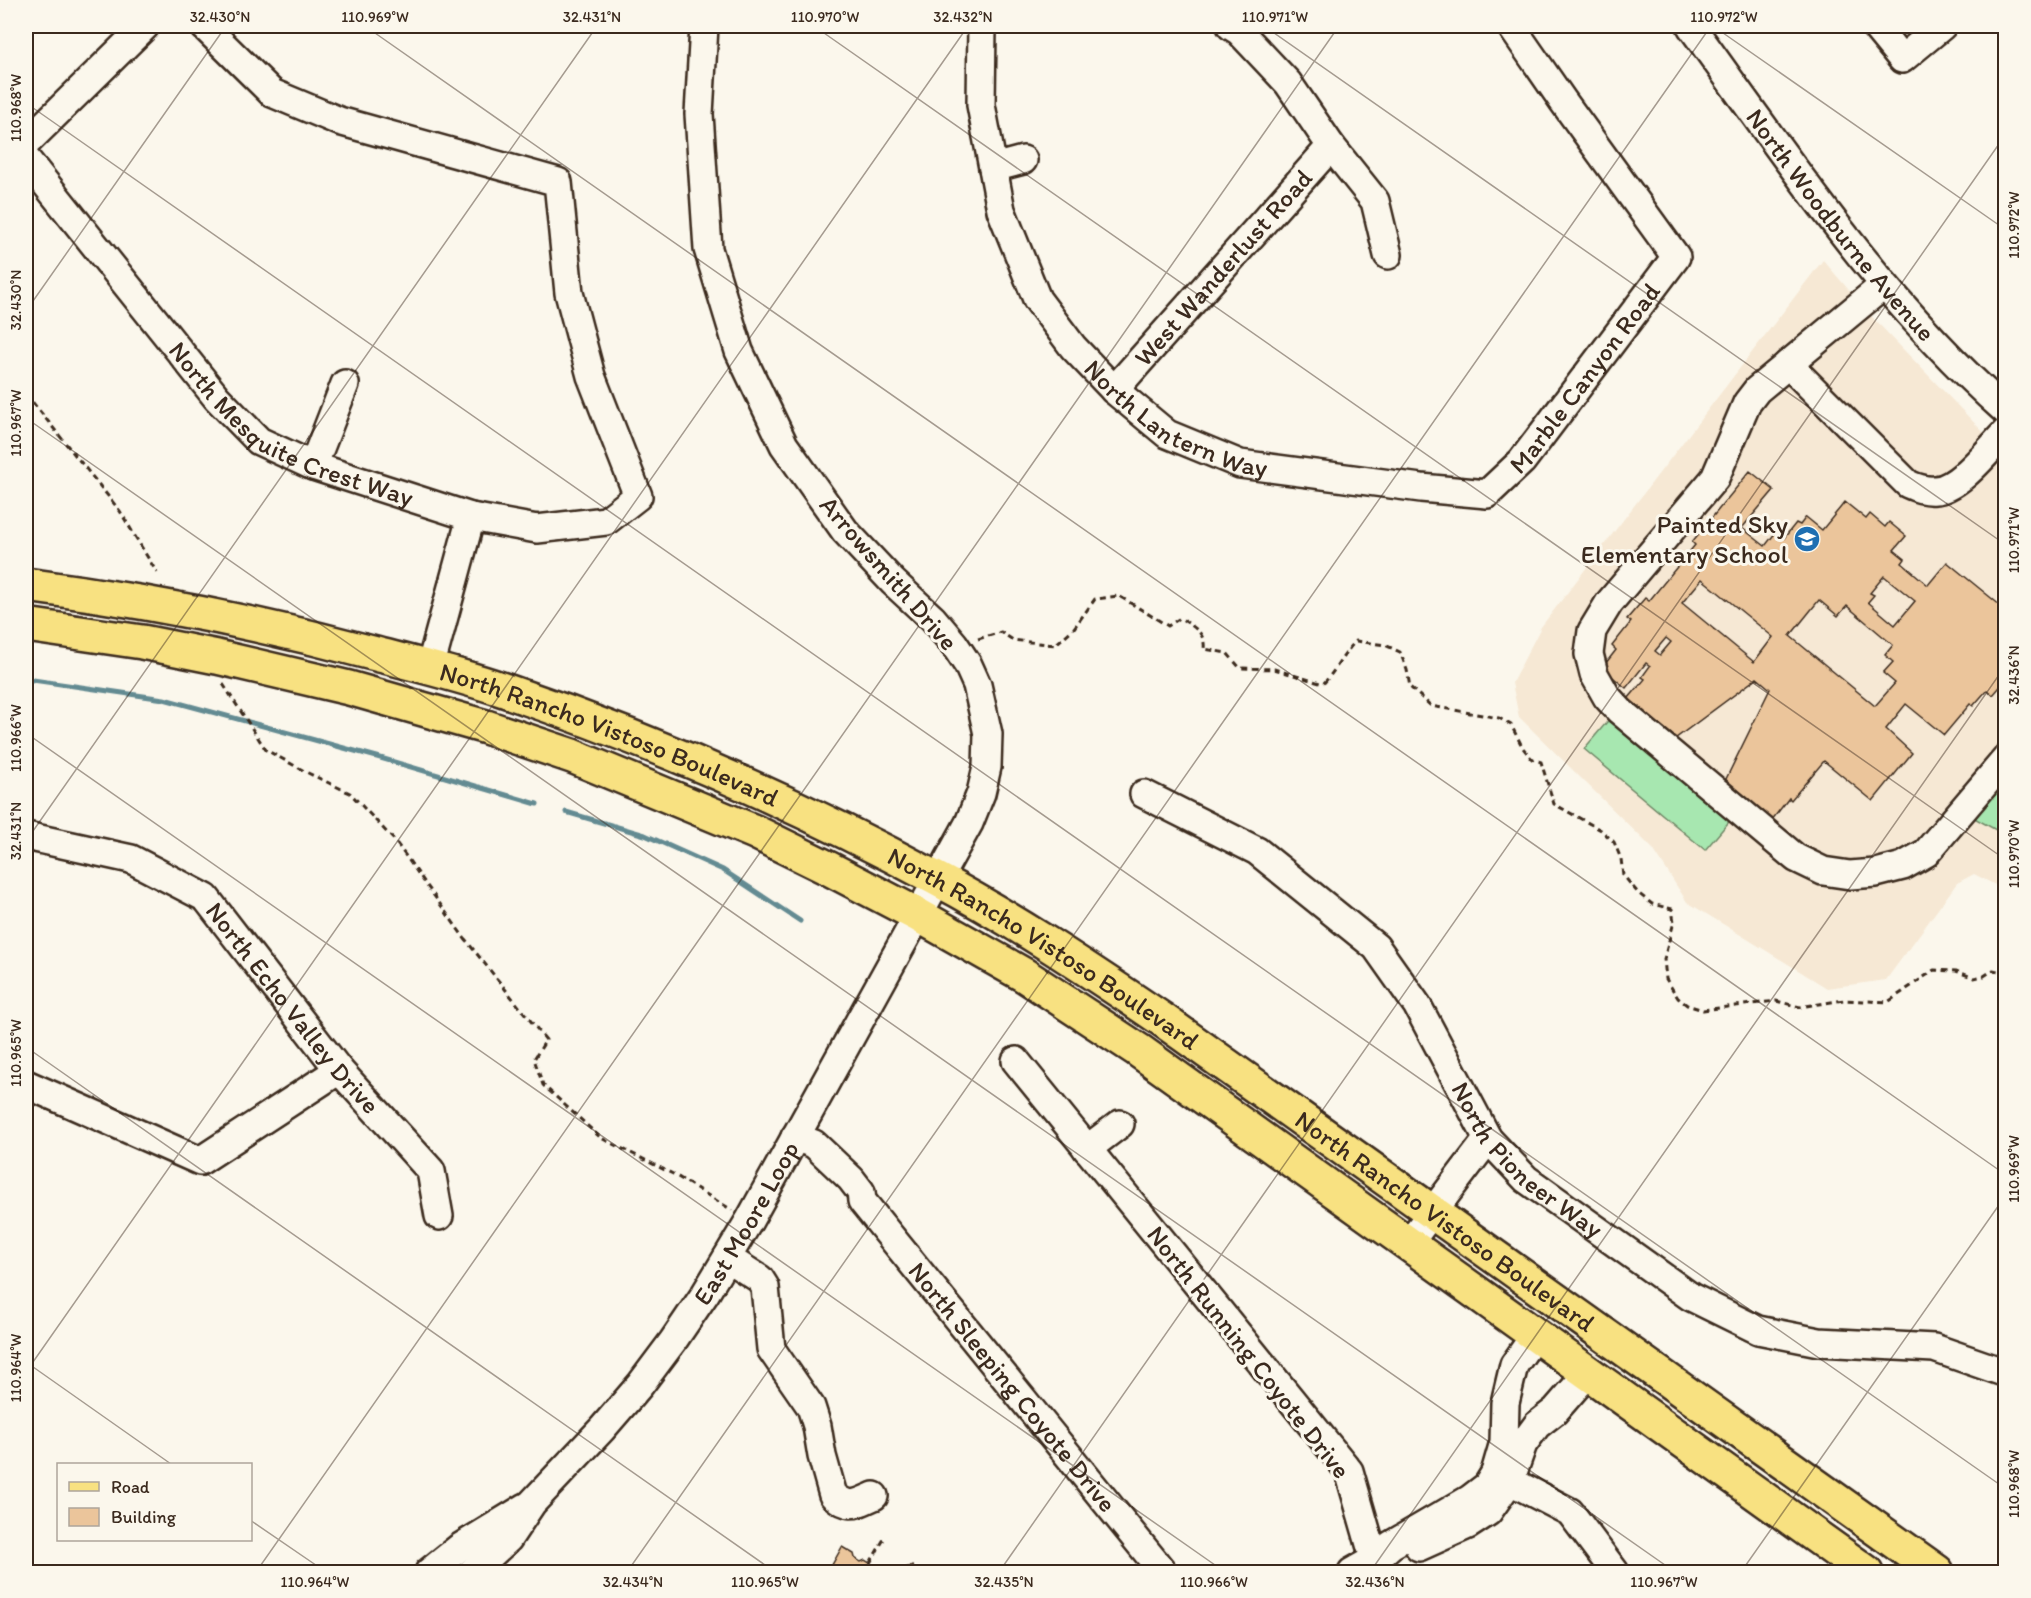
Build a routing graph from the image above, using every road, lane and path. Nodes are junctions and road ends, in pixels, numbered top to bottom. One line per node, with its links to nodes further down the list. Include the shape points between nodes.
1 (145, 26): 10 (street)
2 (204, 26): 25 (street, North Mesquite Crest Way, via 272,93 339,121 558,182 569,294 591,376 638,496 606,521 537,529)
3 (704, 26): 35 (street, Arrowsmith Drive, via 699,114 708,249 739,351 784,445 845,531 954,644 983,705 988,734 981,793)
4 (982, 26): 14 (street, North Lantern Way, via 981,105)
5 (1231, 26): 11 (street, via 1288,83)
6 (1511, 26): 24 (street, Marble Canyon Road, via 1676,257 1522,461)
7 (1691, 26): 16 (street, North Woodburne Avenue, via 1796,172)
8 (1875, 26): 9 (street, via 1902,59)
9 (1942, 26)
10 (26, 143)
11 (1331, 146): 15 (street, via 1375,201); 19 (street, West Wanderlust Road)
12 (26, 159): 23 (street, North Mesquite Crest Way, via 217,398 259,441)
13 (1023, 160): 14 (street)
14 (993, 168): 19 (street, North Lantern Way, via 1001,210 1037,299 1073,347)
15 (1388, 255)
16 (1884, 285): 17 (street); 21 (street, North Woodburne Avenue, via 1966,375)
17 (1788, 364): 22 (street, via 1908,484 1921,489 1937,490 1954,484); 32 (street, via 1747,403 1715,478 1609,603 1592,631 1589,654 1594,674 1620,711 1796,858 1822,871 1876,873 1903,866 1926,853)
18 (345, 384): 23 (street)
19 (1114, 390): 24 (street, North Lantern Way, via 1167,434 1240,464)
20 (26, 394): 26 (path, via 120,511)
21 (2006, 411)
22 (2006, 432)
23 (313, 466): 25 (street, North Mesquite Crest Way)
24 (1488, 494)
25 (471, 517): 30 (street)
26 (157, 573)
27 (26, 585): 30 (main road, North Rancho Vistoso Boulevard, via 164,605)
28 (26, 625): 36 (main road, North Rancho Vistoso Boulevard, via 217,657 349,688 486,727 621,775 745,828)
29 (978, 639): 37 (path, via 1001,632 1013,640 1055,645 1074,628 1095,599 1119,596 1168,626 1180,618 1199,630 1204,649 1227,653 1240,668 1274,669 1323,684 1356,641 1385,645 1400,652 1410,687 1431,706 1499,718 1511,725 1523,748 1532,759 1541,762 1554,804 1601,830 1614,842 1623,875 1638,893 1652,904 1672,909 1674,922 1664,959 1666,979 1687,1005 1703,1010 1776,1001 1800,1007 1844,1000 1888,1002 1934,970 1956,970 1974,978 1993,970)
30 (430, 668): 35 (main road, North Rancho Vistoso Boulevard, via 498,688 707,767)
31 (220, 679): 47 (path, via 266,750 350,793 395,841 465,939 546,1040 534,1059 543,1085 601,1138 673,1174)
32 (2006, 759)
33 (1144, 794): 43 (street, North Pioneer Way, via 1257,850 1376,947 1417,1005)
34 (26, 836): 39 (street, North Echo Valley Drive, via 131,859 206,898)
35 (938, 879): 36 (street, Arrowsmith Drive); 45 (main road, North Rancho Vistoso Boulevard, via 1065,954)
36 (918, 915): 42 (street, East Moore Loop); 48 (main road, North Rancho Vistoso Boulevard, via 1024,975 1138,1050)
37 (2006, 973)
38 (1016, 1061): 44 (street, North Running Coyote Drive)
39 (339, 1070): 40 (street, via 200,1161); 46 (street, North Echo Valley Drive, via 431,1171)
40 (26, 1084)
41 (1120, 1124): 44 (street)
42 (795, 1137): 47 (street, East Moore Loop); 61 (street, North Sleeping Coyote Drive, via 814,1144 845,1173 861,1192 862,1201)
43 (1488, 1139): 45 (street); 52 (street, North Pioneer Way, via 1527,1179 1691,1297 1758,1330 1819,1342 1934,1348)
44 (1087, 1149): 58 (street, North Running Coyote Drive, via 1349,1471)
45 (1433, 1211): 48 (street); 65 (main road, North Rancho Vistoso Boulevard)
46 (439, 1216)
47 (749, 1221): 49 (street, East Moore Loop)
48 (1408, 1244): 50 (main road, North Rancho Vistoso Boulevard)
49 (727, 1258): 54 (street, via 760,1279 765,1287 771,1349 810,1407 833,1495 848,1505); 55 (street, East Moore Loop, via 640,1385)
50 (1535, 1335): 51 (main road, North Rancho Vistoso Boulevard); 53 (street, via 1514,1365 1505,1403)
51 (1588, 1372): 53 (street, via 1555,1411 1537,1425); 64 (main road, North Rancho Vistoso Boulevard)
52 (2006, 1373)
53 (1503, 1477): 58 (street, via 1391,1545); 63 (street, via 1570,1512)
54 (874, 1496)
55 (532, 1503): 59 (street, East Moore Loop, via 459,1548); 60 (street, East Moore Loop, via 508,1539)
56 (884, 1539): 57 (path)
57 (870, 1563)
58 (1377, 1566): 62 (street)
59 (429, 1572)
60 (472, 1572)
61 (1163, 1572)
62 (1352, 1572)
63 (1615, 1572)
64 (1866, 1572)
65 (1937, 1572)

